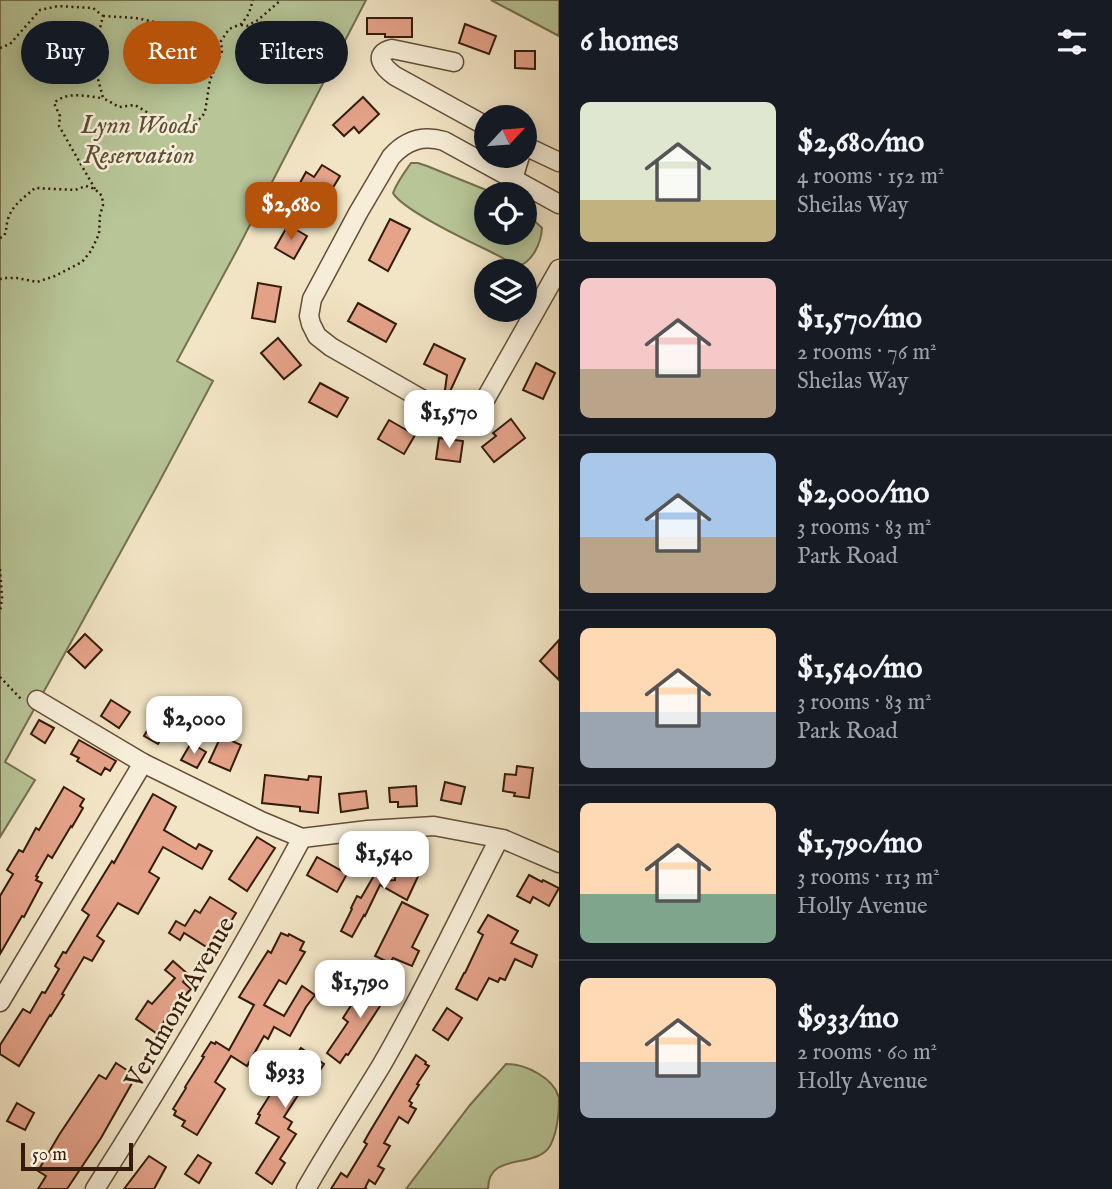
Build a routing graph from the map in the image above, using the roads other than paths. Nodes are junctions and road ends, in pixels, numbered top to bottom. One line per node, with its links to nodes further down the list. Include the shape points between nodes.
1 (454, 62): 2 (street, via 392,49 380,59 395,76)
2 (474, 119)
3 (537, 152): 4 (street)
4 (559, 162)
5 (516, 168): 6 (street)
6 (513, 179): 7 (street); 8 (street, via 444,141 427,138 404,145 391,157 312,299 309,316 313,330 321,341 441,410 466,412 486,398)
7 (559, 204)
8 (559, 270)
9 (37, 700): 10 (street)
10 (143, 763): 11 (street); 14 (street)
11 (302, 838): 12 (street, via 434,826); 15 (street, Verdmont Avenue)
12 (499, 839): 13 (street); 16 (street, via 381,1066)
13 (559, 863)
14 (0, 1002)
15 (96, 1189)
16 (306, 1189)

